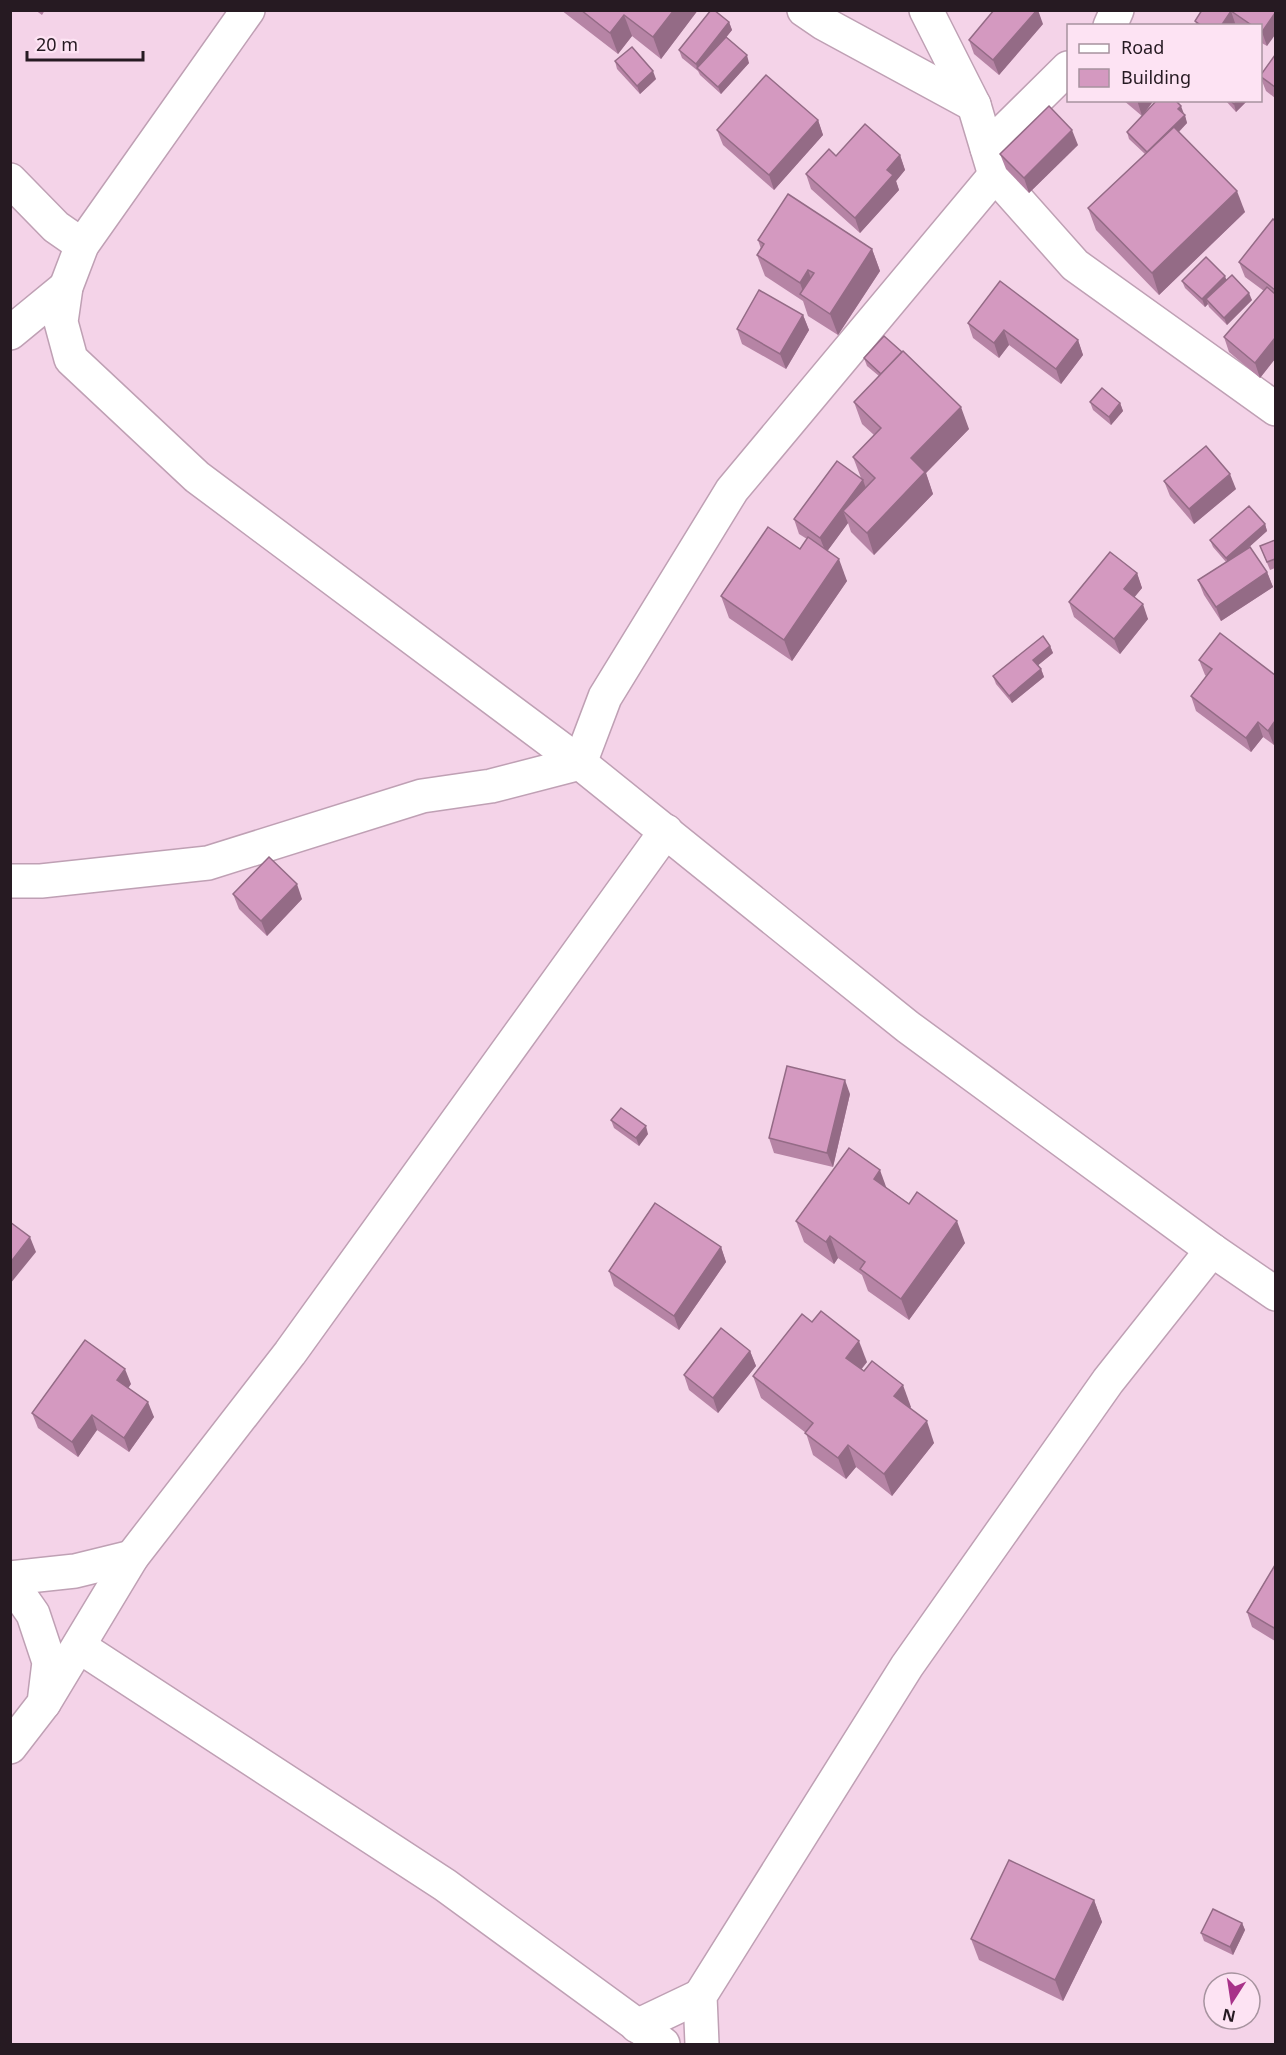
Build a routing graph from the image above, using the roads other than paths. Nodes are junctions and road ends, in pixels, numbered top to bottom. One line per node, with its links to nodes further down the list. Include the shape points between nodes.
1 (248, 10): 10 (street)
2 (804, 10): 7 (street)
3 (926, 10): 7 (street)
4 (1117, 10): 5 (street)
5 (1111, 24)
6 (1067, 69): 8 (street)
7 (974, 105): 8 (street)
8 (991, 162): 14 (street, via 1075,265); 15 (street, via 732,490 605,697)
9 (10, 180): 10 (street, via 56,227)
10 (82, 245): 11 (street)
11 (66, 287): 12 (street); 13 (street)
12 (61, 322): 13 (street); 15 (street, via 71,359 197,477)
13 (11, 331)
14 (1275, 409)
15 (580, 763): 16 (street); 17 (street, via 491,786 422,796 208,863)
16 (666, 831): 18 (street, via 908,1027); 20 (street, via 290,1353)
17 (10, 881)
18 (1212, 1250): 19 (street); 25 (street, via 1108,1381 907,1666)
19 (1275, 1294)
20 (132, 1557): 21 (street, via 75,1571); 22 (street)
21 (10, 1580): 23 (street, via 33,1614 49,1662)
22 (80, 1647): 23 (street); 26 (street, via 445,1885)
23 (44, 1703): 24 (street)
24 (10, 1748)
25 (700, 1996): 26 (street); 28 (street)
26 (636, 2026): 27 (street)
27 (663, 2044)
28 (702, 2044)

